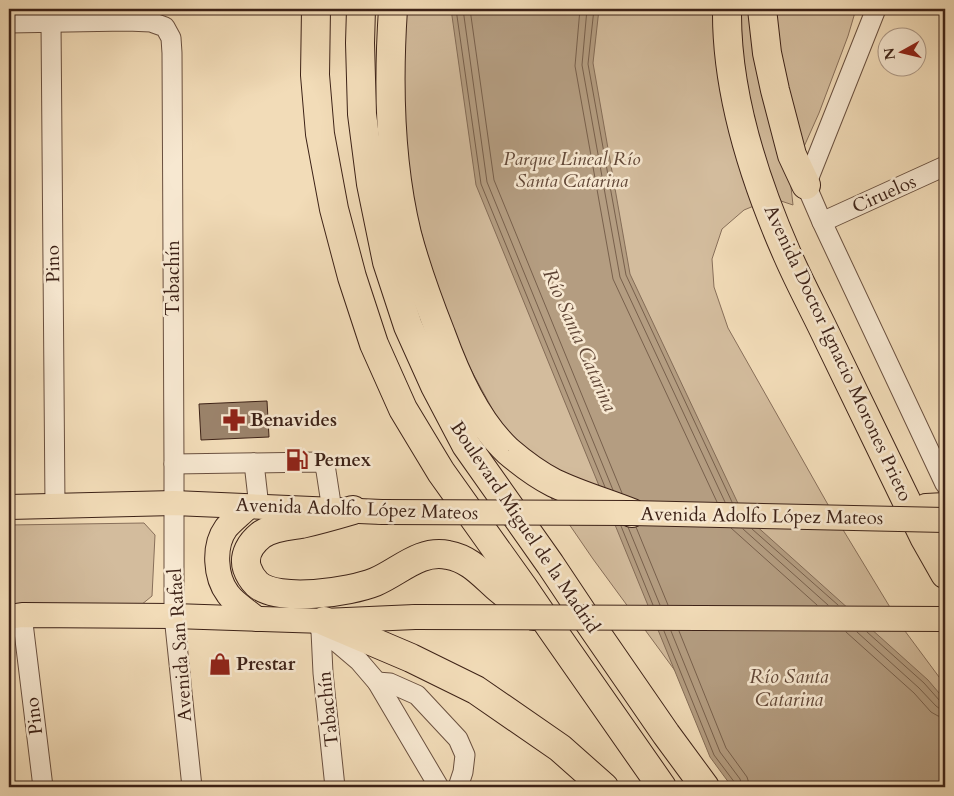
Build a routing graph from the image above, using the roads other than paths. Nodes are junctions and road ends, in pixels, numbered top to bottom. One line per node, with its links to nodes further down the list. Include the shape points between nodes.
1 (316, 9): 30 (highway, Boulevard Miguel de la Madrid, via 315,75 328,181 352,277 374,344 403,409 441,472)
2 (361, 9): 39 (highway, Boulevard Miguel de la Madrid, via 362,114 371,184 387,262 408,326 466,445)
3 (393, 9): 21 (highway, via 390,96 399,190 420,280 452,364 491,432 508,451 554,483)
4 (727, 9): 24 (highway, Avenida Doctor Ignacio Morones Prieto, via 730,66 736,98 750,154 787,254)
5 (762, 9): 10 (highway, via 766,53 775,90 792,155)
6 (876, 9): 10 (street)
7 (9, 22): 8 (street)
8 (51, 23): 13 (street, Tabachín, via 151,22 165,27 170,38); 16 (street, Pino)
9 (945, 167): 11 (street, Ciruelos)
10 (806, 185): 11 (street)
11 (822, 222): 14 (street)
12 (254, 463): 13 (street); 19 (street); 20 (street, via 318,462 324,465)
13 (174, 464): 15 (street, Tabachín)
14 (945, 484)
15 (174, 503): 16 (main road, Avenida Adolfo López Mateos); 19 (main road, Avenida Adolfo López Mateos); 26 (street, Avenida San Rafael)
16 (55, 505): 18 (main road, Avenida Adolfo López Mateos)
17 (936, 505): 22 (main road, via 903,512)
18 (9, 507)
19 (253, 507): 20 (main road, Avenida Adolfo López Mateos); 27 (main road, via 226,529 219,543 217,562 220,581 228,594)
20 (342, 510): 21 (main road, Avenida Adolfo López Mateos, bridge); 30 (highway, via 262,535 247,553 245,562 249,575 258,585 271,591 323,593 376,581 428,555 448,555 474,566 511,600)
21 (632, 513): 22 (main road, Avenida Adolfo López Mateos, bridge)
22 (895, 519): 23 (main road, Avenida Adolfo López Mateos, bridge)
23 (941, 530)
24 (945, 574)
25 (15, 616): 26 (main road); 32 (street, Pino)
26 (174, 616): 27 (main road); 33 (street, Avenida San Rafael)
27 (257, 619): 29 (main road)
28 (945, 619): 29 (main road, bridge, via 415,617)
29 (321, 624): 31 (street); 34 (street, Tabachín); 37 (highway, via 411,658 476,690 560,748)
30 (551, 628): 38 (highway, Boulevard Miguel de la Madrid)
31 (377, 682): 35 (street); 36 (street, via 390,683 417,695 458,739 465,755)
32 (43, 787)
33 (192, 787)
34 (335, 787)
35 (439, 787)
36 (458, 787)
37 (604, 787)
38 (662, 787)
39 (705, 787)

